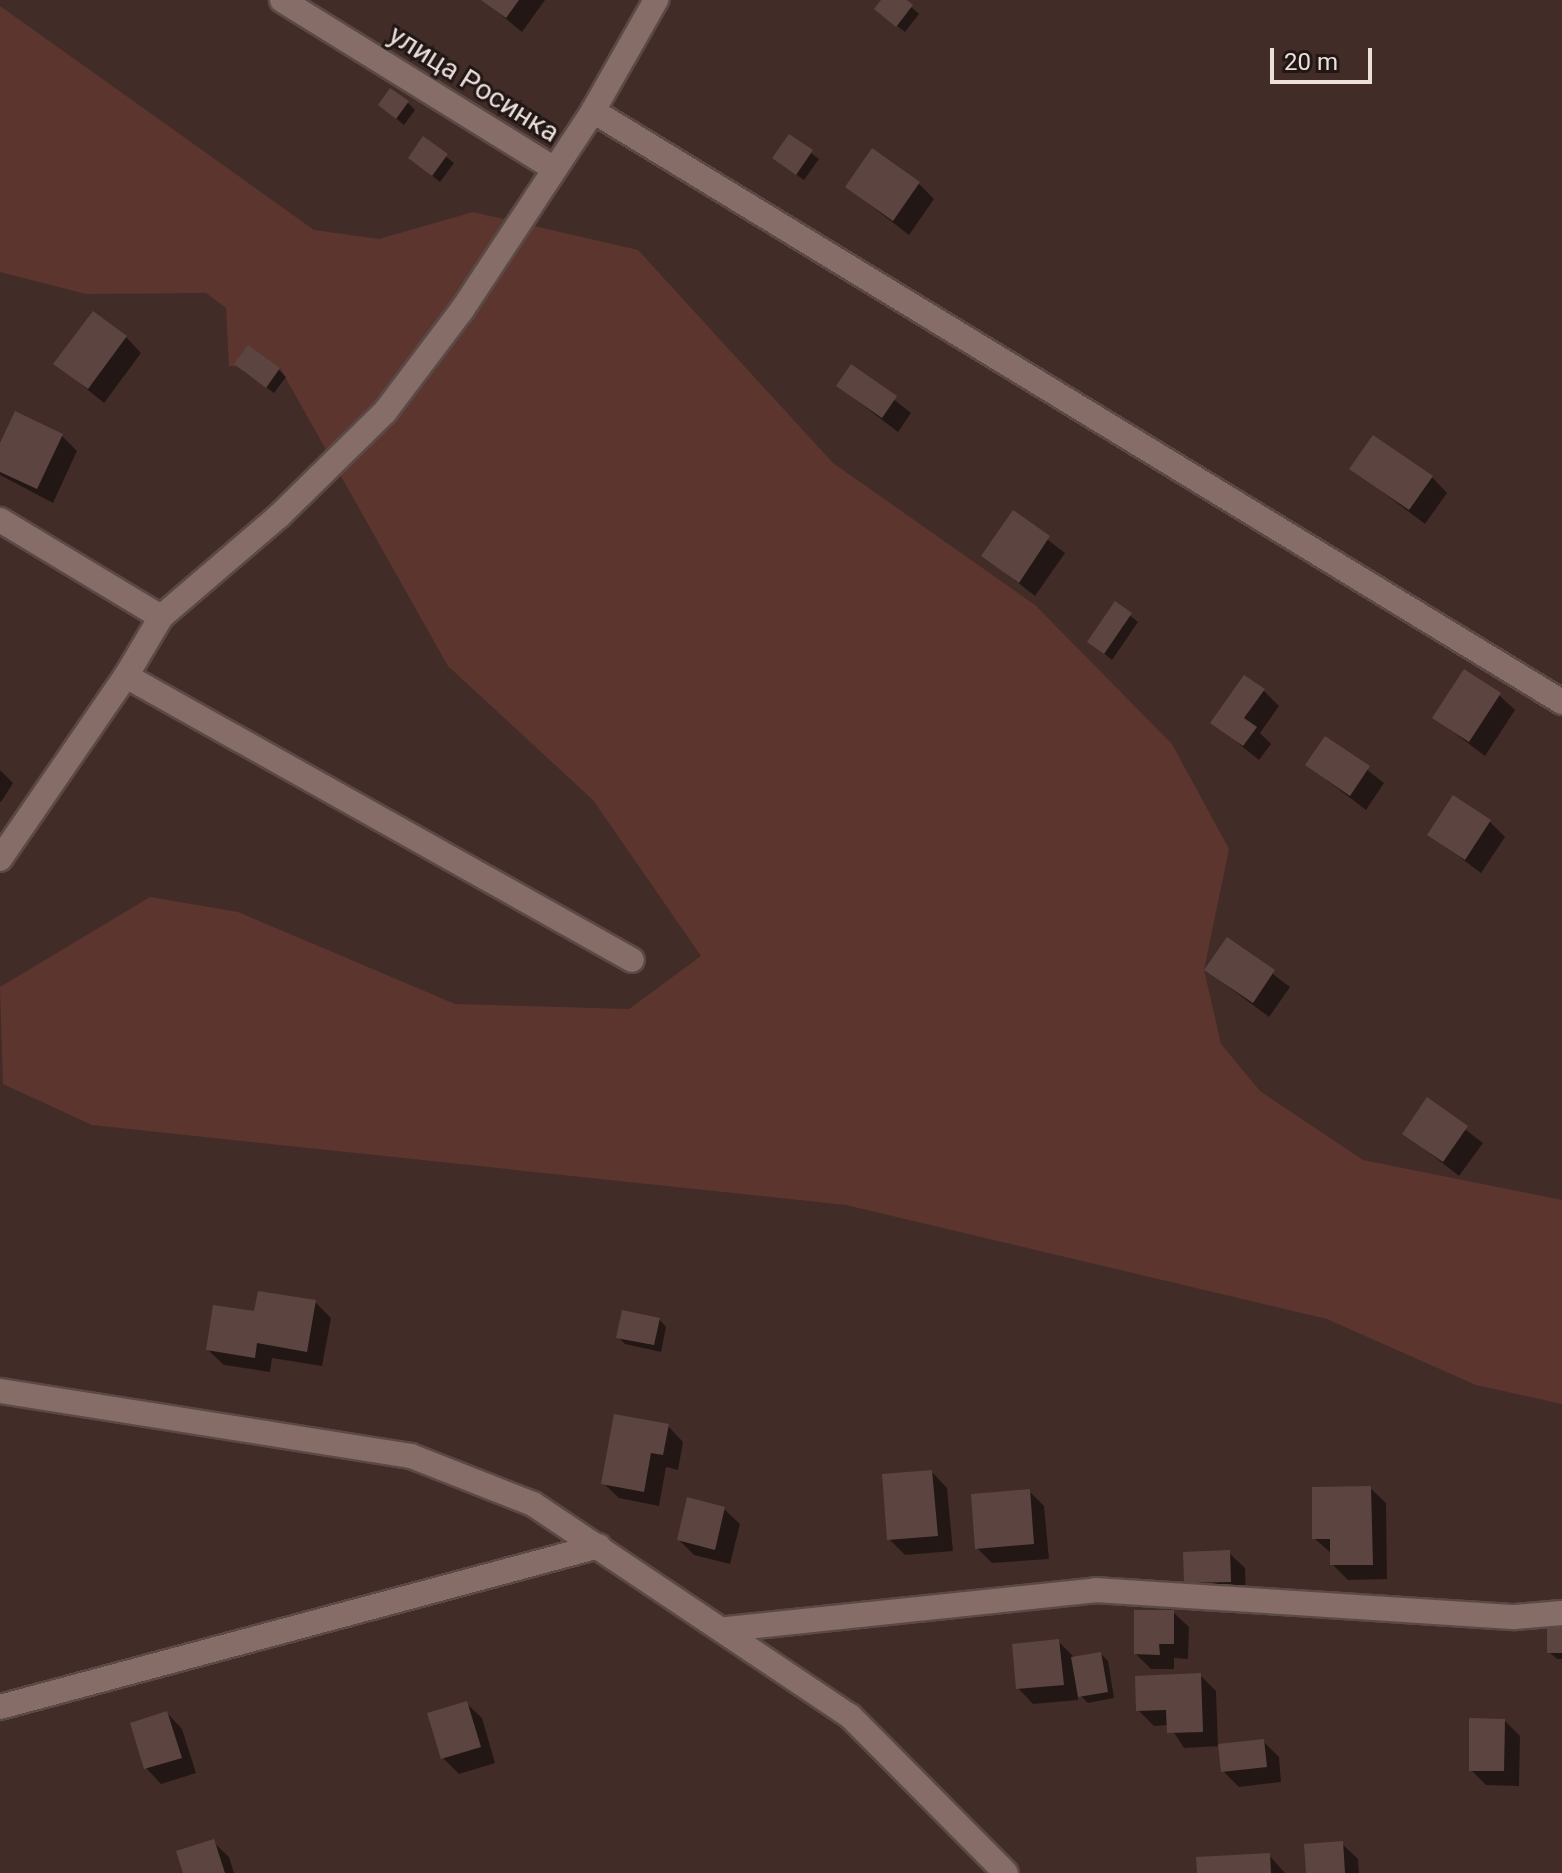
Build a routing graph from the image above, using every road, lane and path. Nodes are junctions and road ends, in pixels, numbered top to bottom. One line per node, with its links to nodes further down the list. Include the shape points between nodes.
1 (282, 0): 4 (street, улица Росинка)
2 (656, 0): 3 (street)
3 (593, 111): 4 (street); 8 (street)
4 (553, 168): 6 (street, via 462,310 385,412 279,516)
5 (0, 520): 6 (street)
6 (161, 617): 7 (street)
7 (126, 676): 9 (street); 10 (street)
8 (1562, 702)
9 (0, 859)
10 (632, 960)
11 (0, 1391): 12 (street, via 411,1456 533,1504)
12 (599, 1546): 14 (street); 15 (street)
13 (1562, 1613): 14 (street, via 1500,1617 1095,1590)
14 (727, 1629): 16 (street, via 850,1716)
15 (0, 1707)
16 (1006, 1873)

